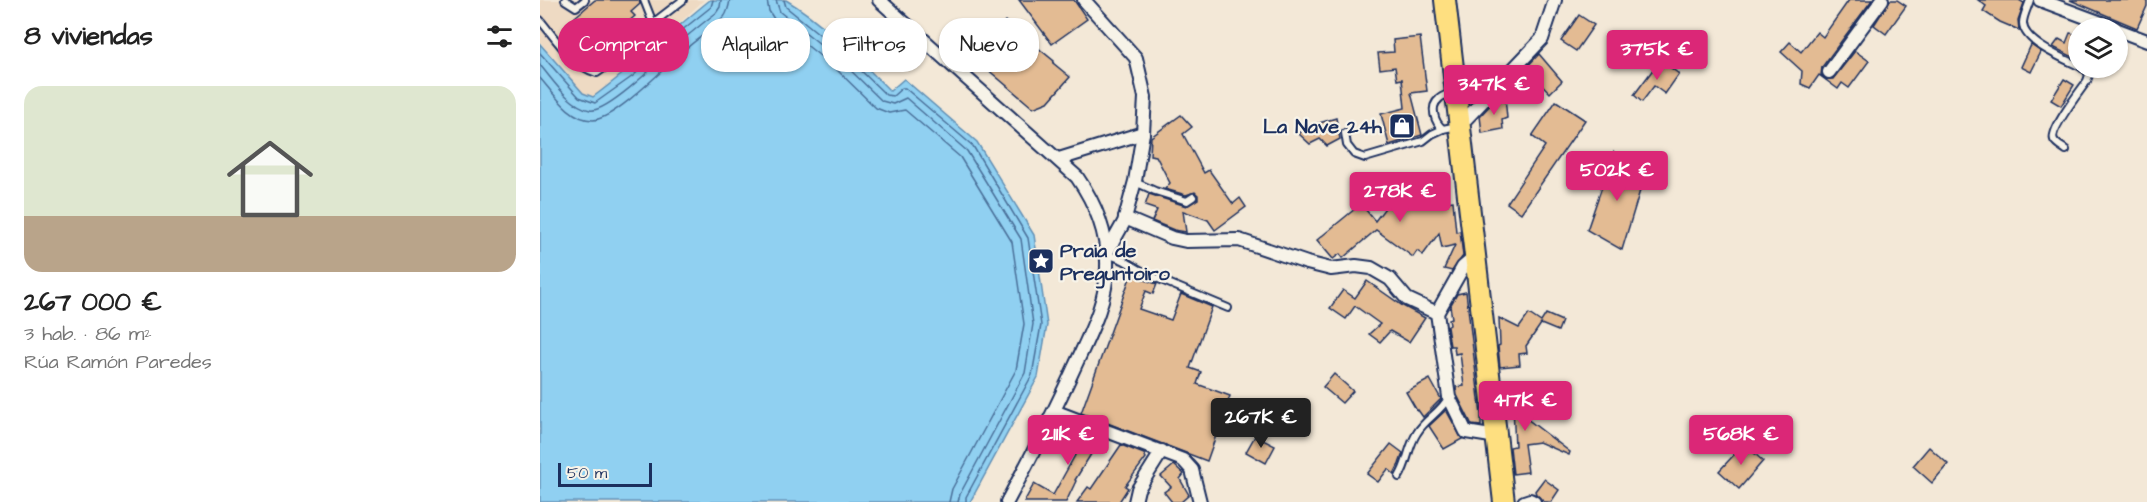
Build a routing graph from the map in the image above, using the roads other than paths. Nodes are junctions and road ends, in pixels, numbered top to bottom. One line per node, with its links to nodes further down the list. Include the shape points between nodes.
1 (565, 0): 2 (lane, via 576,7)
2 (585, 0)
3 (644, 0): 12 (lane)
4 (683, 0): 13 (lane)
5 (879, 0): 26 (street)
6 (1084, 0): 23 (street, via 1136,58 1144,97)
7 (1445, 0): 22 (main road, via 1456,92)
8 (1555, 0): 22 (street, via 1542,39)
9 (1882, 0): 20 (street)
10 (2031, 0): 19 (lane, via 2023,23 2026,33)
11 (2040, 0): 14 (street)
12 (651, 18)
13 (660, 18)
14 (2087, 18)
15 (540, 20): 17 (lane)
16 (2128, 34): 18 (street)
17 (558, 41)
18 (2147, 41)
19 (2068, 61)
20 (1829, 72)
21 (2088, 78): 25 (lane, via 2053,135)
22 (1452, 127): 24 (lane, via 1423,141 1365,158 1354,154 1347,145); 31 (main road)
23 (1143, 133): 26 (street); 27 (street)
24 (1346, 133)
25 (2066, 150)
26 (1059, 159): 30 (street, via 1091,197)
27 (1135, 181): 28 (lane, via 1155,192 1187,201); 29 (street)
28 (1193, 197)
29 (1125, 218): 30 (street); 33 (street, via 1179,240 1239,240 1330,269 1371,268 1390,279 1407,299)
30 (1106, 254): 32 (lane); 35 (street, via 1106,284 1098,316)
31 (1476, 256): 33 (street, via 1463,267); 36 (main road)
32 (1227, 308)
33 (1437, 313): 34 (street)
34 (1449, 397): 36 (street, via 1466,432); 38 (lane, via 1415,435)
35 (1054, 411): 37 (street); 39 (street)
36 (1497, 437): 42 (main road)
37 (1162, 451): 40 (street, via 1138,489); 41 (street, via 1183,460 1192,470)
38 (1399, 477)
39 (1007, 502)
40 (1135, 502)
41 (1200, 502)
42 (1504, 502)
43 (1524, 502): 44 (street)
44 (1534, 502)

